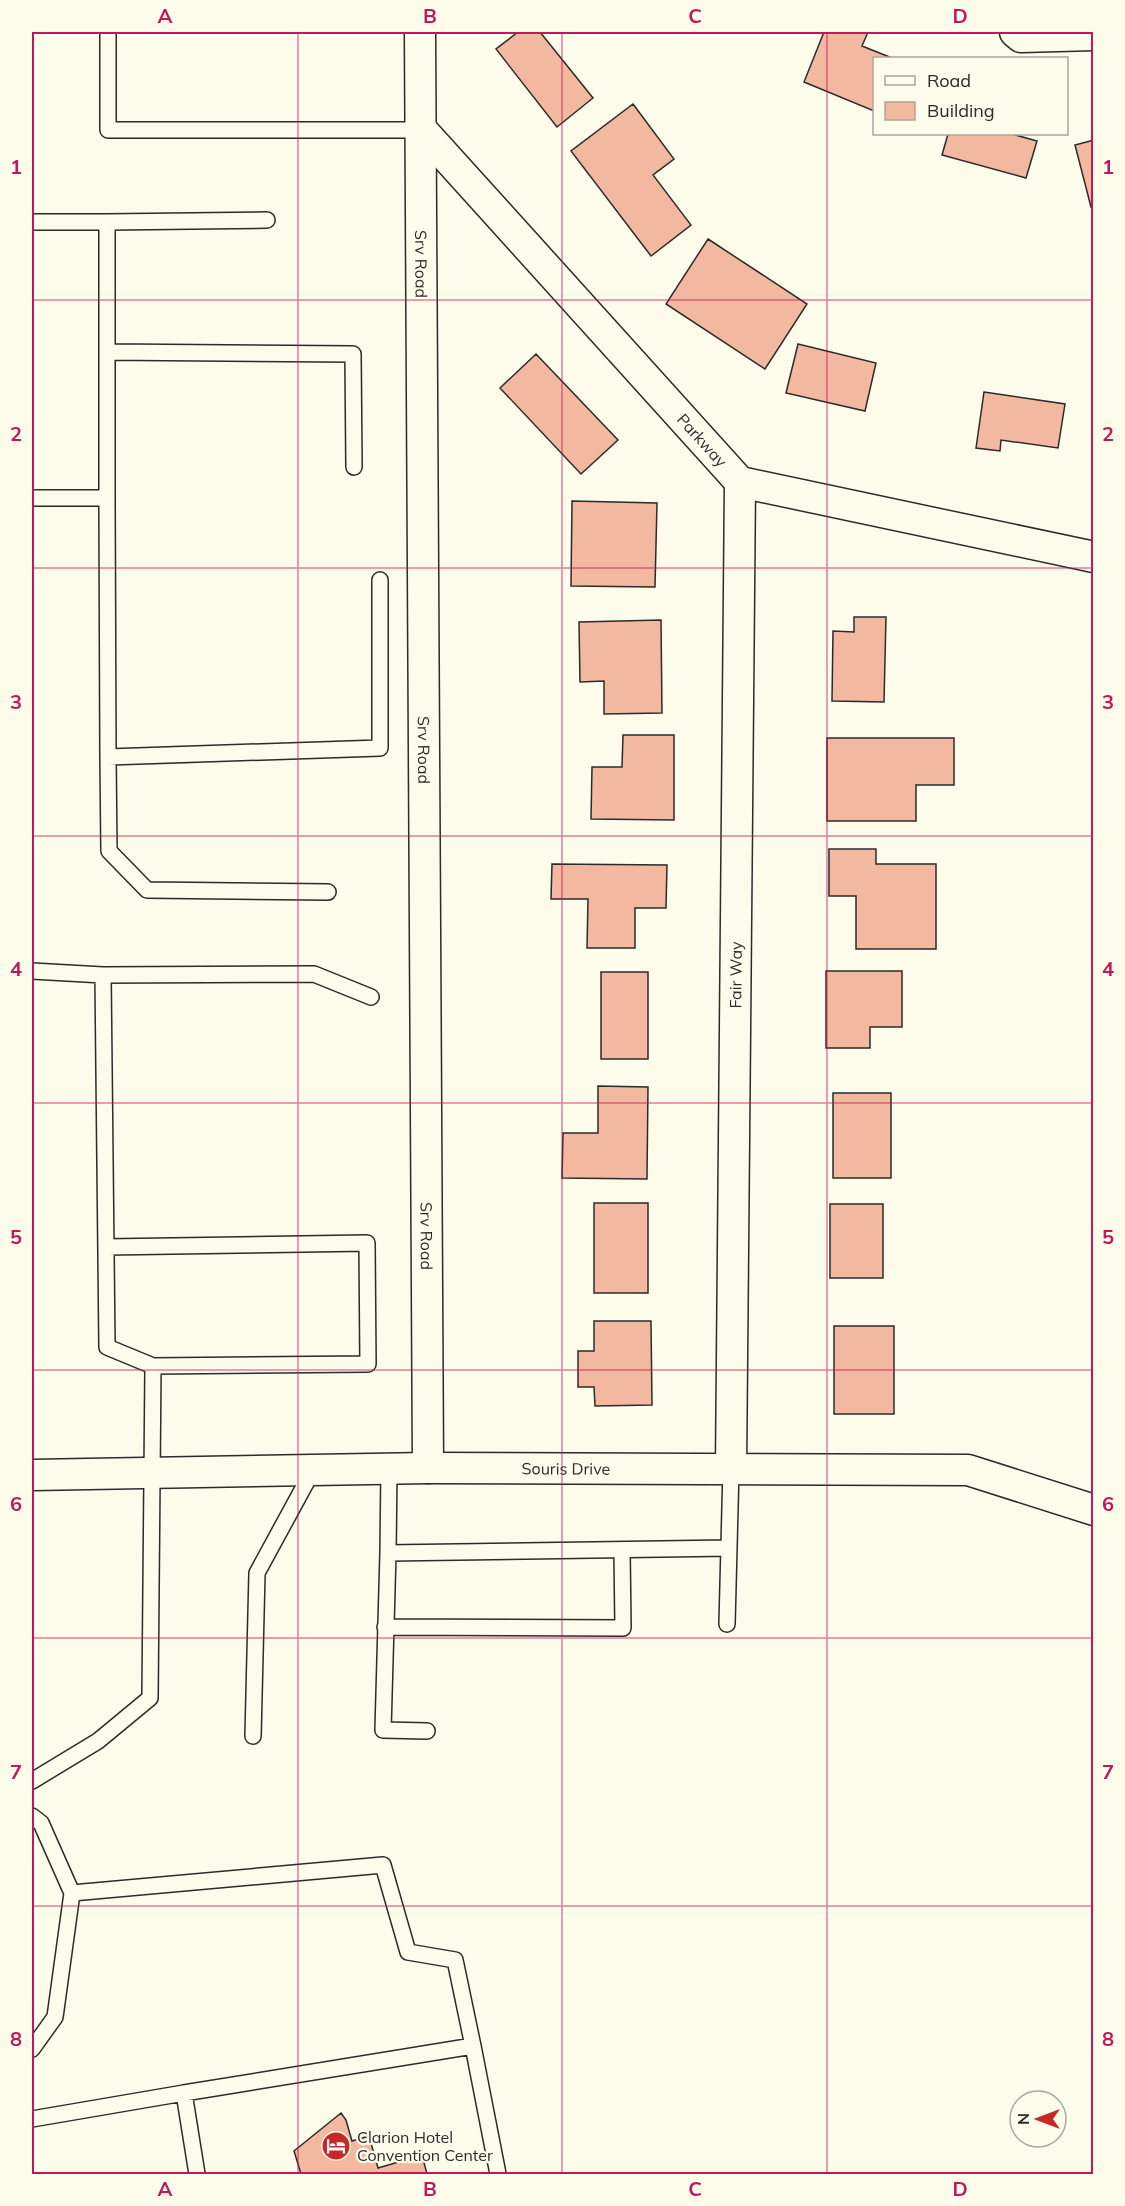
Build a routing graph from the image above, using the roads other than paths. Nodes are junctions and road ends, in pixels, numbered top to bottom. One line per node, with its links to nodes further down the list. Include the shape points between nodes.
1 (108, 32): 5 (lane, via 108,130)
2 (420, 32): 5 (street, Srv Road)
3 (1014, 32): 4 (street, via 1021,37)
4 (1094, 35)
5 (422, 130): 11 (street, Parkway); 23 (street, Srv Road)
6 (267, 220): 8 (lane)
7 (32, 222): 8 (lane)
8 (107, 222): 9 (lane)
9 (107, 352): 10 (lane, via 353,354); 13 (lane)
10 (354, 467)
11 (740, 482): 14 (street, Parkway); 25 (street, Fair Way)
12 (32, 498): 13 (lane)
13 (107, 498): 16 (lane)
14 (1094, 557)
15 (380, 579): 16 (lane, via 380,748)
16 (108, 757): 17 (lane, via 109,851 147,890)
17 (328, 892)
18 (32, 971): 19 (lane)
19 (103, 975): 20 (lane, via 314,974); 21 (lane)
20 (371, 997)
21 (106, 1247): 22 (lane, via 107,1347); 22 (lane, via 367,1243 368,1364)
22 (153, 1366): 27 (lane)
23 (428, 1468): 24 (street, Souris Drive); 25 (street, Souris Drive)
24 (389, 1469): 26 (street, Souris Drive); 32 (lane)
25 (731, 1469): 29 (street, Souris Drive, via 968,1470); 30 (lane)
26 (313, 1470): 27 (street, Souris Drive); 36 (lane, via 256,1573)
27 (152, 1473): 28 (street, Souris Drive); 37 (lane, via 150,1698 98,1741)
28 (32, 1475)
29 (1094, 1510)
30 (729, 1548): 31 (lane); 33 (lane)
31 (622, 1550): 32 (lane); 34 (lane, via 623,1628)
32 (388, 1553): 34 (lane)
33 (727, 1624)
34 (386, 1627): 35 (lane, via 383,1730)
35 (428, 1731)
36 (253, 1736)
37 (32, 1781)
38 (32, 1816): 39 (lane, via 41,1823)
39 (72, 1893): 40 (lane, via 383,1865 408,1952 455,1960); 41 (lane, via 55,2017)
40 (473, 2046): 42 (lane); 45 (lane)
41 (32, 2049)
42 (184, 2093): 43 (lane); 44 (lane)
43 (32, 2119)
44 (197, 2175)
45 (498, 2175)

